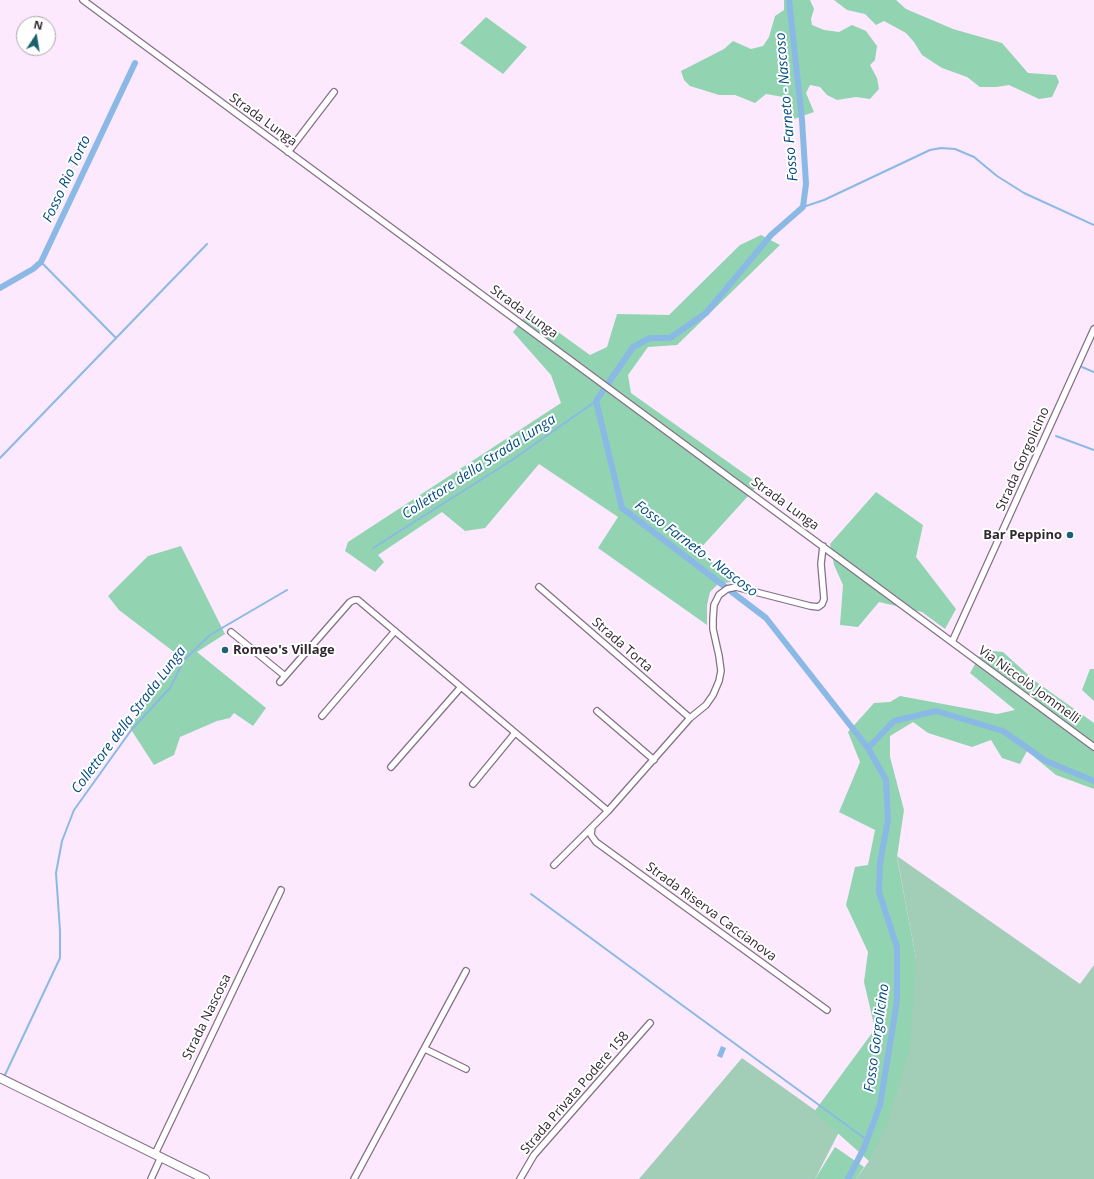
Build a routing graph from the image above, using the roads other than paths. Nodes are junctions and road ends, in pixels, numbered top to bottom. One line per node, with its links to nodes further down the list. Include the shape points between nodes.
1 (83, 0): 3 (street, Strada Lunga)
2 (334, 92): 3 (street)
3 (288, 152): 5 (street, Strada Lunga)
4 (1094, 329): 9 (street, Strada Gorgolicino)
5 (823, 546): 9 (street, Strada Lunga); 15 (street, via 821,564 824,599 818,607 747,589 732,587 722,592 716,601 713,615 713,629 721,664 719,681 708,701)
6 (539, 588): 15 (street, Strada Torta)
7 (395, 631): 10 (street, via 360,601 352,600); 12 (street); 14 (street)
8 (231, 632): 10 (street)
9 (952, 642): 17 (street, Via Niccolò Jommelli)
10 (285, 676): 11 (street)
11 (280, 682)
12 (461, 687): 16 (street); 19 (street)
13 (597, 711): 18 (street)
14 (322, 716)
15 (690, 718): 18 (street)
16 (515, 733): 20 (street); 21 (street)
17 (1094, 747)
18 (654, 760): 21 (street)
19 (391, 767)
20 (473, 784)
21 (608, 811): 22 (street)
22 (592, 827): 23 (street); 26 (street, Strada Riserva Caccianova, via 591,835 598,844)
23 (554, 865)
24 (281, 890): 31 (street, Strada Nascosa)
25 (466, 971): 28 (street)
26 (827, 1010)
27 (650, 1023): 35 (street, Strada Privata Podere 158, via 534,1155)
28 (425, 1049): 29 (street); 34 (street)
29 (466, 1069)
30 (0, 1078): 31 (street)
31 (158, 1156): 32 (street, Strada Nascosa); 33 (street)
32 (151, 1179)
33 (205, 1179)
34 (354, 1179)
35 (520, 1179)

